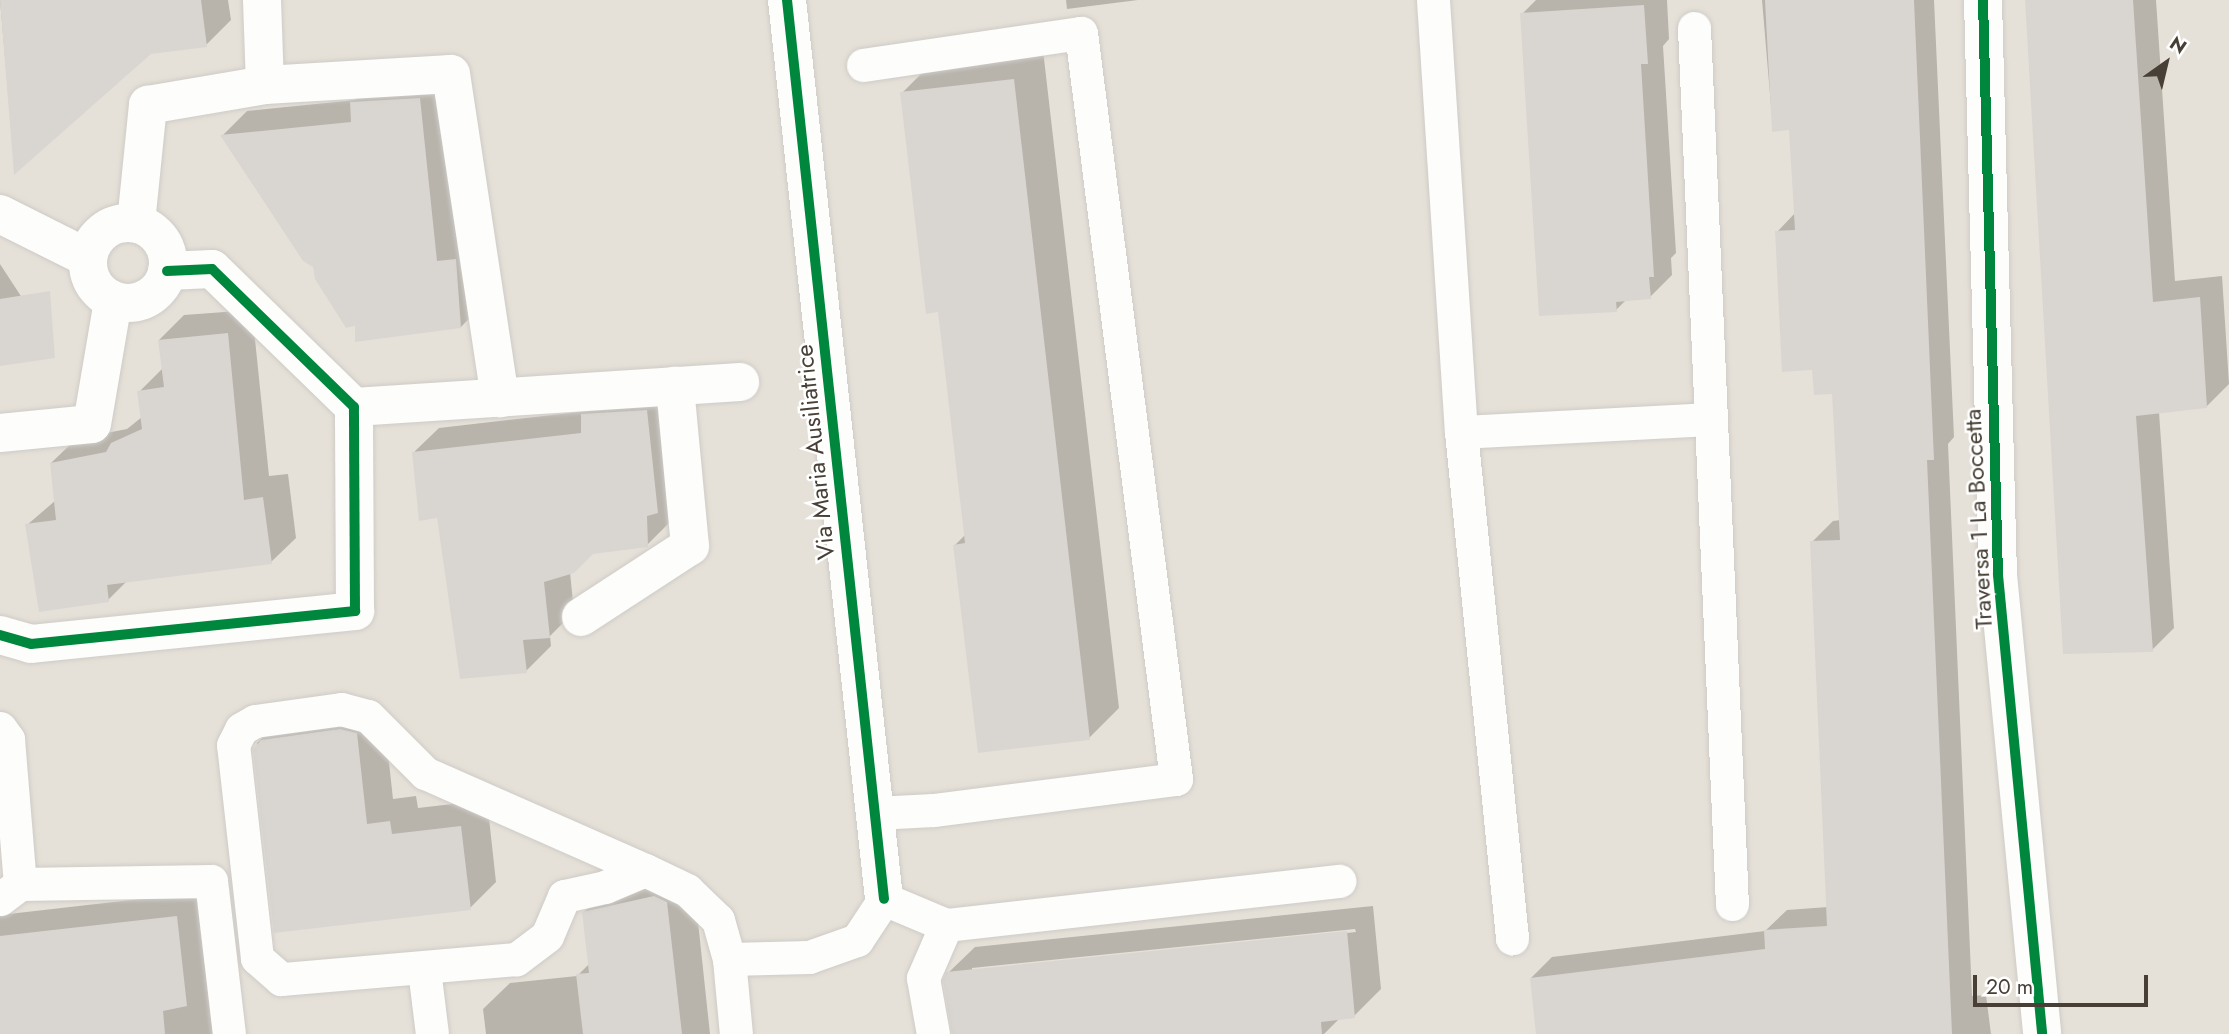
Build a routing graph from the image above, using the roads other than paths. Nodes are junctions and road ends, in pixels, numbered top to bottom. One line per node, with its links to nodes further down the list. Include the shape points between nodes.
1 (262, 0): 7 (street)
2 (787, 0): 23 (street, Via Maria Ausiliatrice)
3 (1433, 0): 18 (lane)
4 (1983, 0): 37 (street, Traversa 1 La Boccetta, via 1998,575)
5 (1694, 28): 17 (lane)
6 (863, 65): 23 (lane, via 1081,33 1176,779 933,810)
7 (265, 85): 9 (street, via 148,105); 15 (street, via 451,74)
8 (0, 214): 10 (street)
9 (136, 223): 10 (street, via 112,226 100,234); 11 (street, via 160,239 167,251)
10 (88, 258): 12 (street, via 92,282)
11 (167, 271): 12 (street, via 163,285 142,302); 16 (street, via 212,269)
12 (113, 301): 19 (street, via 92,424)
13 (740, 382): 14 (street)
14 (675, 386): 15 (street); 20 (street, via 690,546)
15 (500, 398): 16 (street)
16 (354, 407): 21 (street, via 355,611 31,644)
17 (1709, 419): 18 (lane); 28 (lane)
18 (1461, 432): 30 (lane)
19 (0, 433)
20 (581, 617)
21 (0, 635)
22 (0, 728): 26 (lane, via 8,740)
23 (875, 813): 27 (street, Via Maria Ausiliatrice)
24 (645, 870): 31 (lane, via 687,890 718,919); 32 (lane, via 605,887 564,896 547,936 516,959); 32 (lane, via 425,773 368,716 341,709 255,720 241,729 233,745 257,958 281,979)
25 (1340, 881): 29 (lane)
26 (10, 891): 33 (lane, via 211,881)
27 (884, 899): 29 (lane); 31 (lane, via 857,940 809,957)
28 (1732, 904)
29 (946, 925): 36 (lane, via 923,978)
30 (1512, 938)
31 (729, 959): 35 (lane)
32 (424, 969): 34 (lane)
33 (229, 1034)
34 (432, 1034)
35 (736, 1034)
36 (933, 1034)
37 (2042, 1034)

